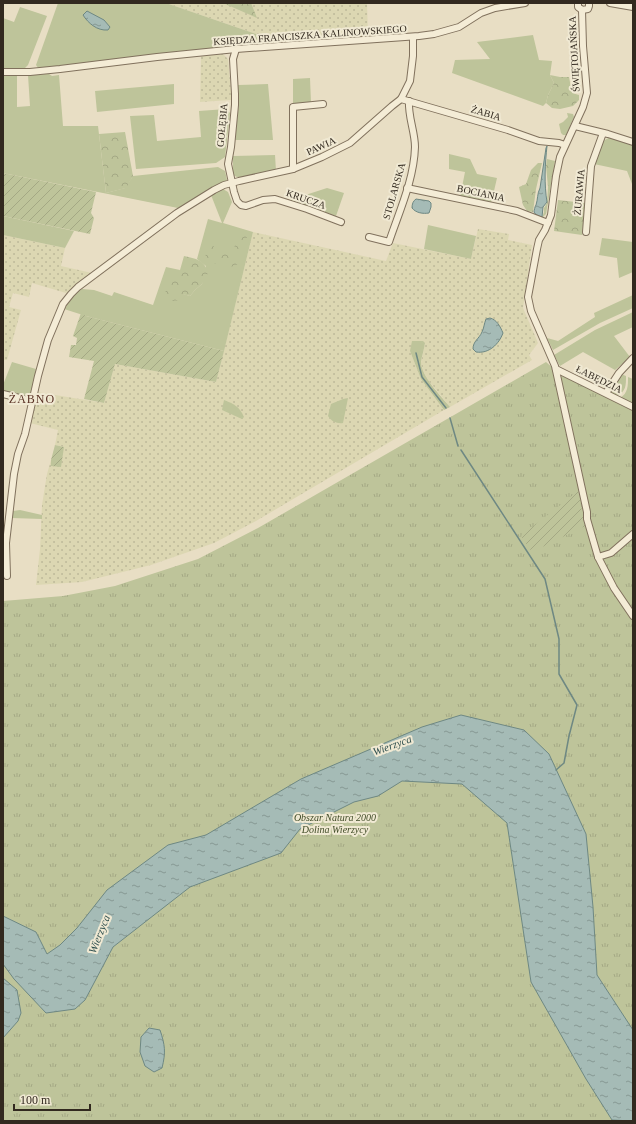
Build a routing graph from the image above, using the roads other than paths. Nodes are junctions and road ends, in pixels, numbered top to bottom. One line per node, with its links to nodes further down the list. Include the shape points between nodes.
1 (525, 3): 5 (street, KSIĘDZA FRANCISZKA KALINOWSKIEGO)
2 (578, 3): 8 (street)
3 (590, 3): 8 (street, via 588,9)
4 (610, 3): 6 (street)
5 (504, 4): 9 (street, KSIĘDZA FRANCISZKA KALINOWSKIEGO, via 459,27)
6 (626, 4): 7 (street)
7 (633, 7)
8 (582, 10): 17 (street, ŚWIĘTOJAŃSKA, via 587,93)
9 (413, 37): 10 (street, KSIĘDZA FRANCISZKA KALINOWSKIEGO); 14 (street, PAWIA, via 410,81)
10 (236, 49): 11 (street, KSIĘDZA FRANCISZKA KALINOWSKIEGO); 12 (street, GOŁĘBIA, via 233,58)
11 (221, 51): 12 (street, via 230,59); 13 (street, KSIĘDZA FRANCISZKA KALINOWSKIEGO, via 30,72)
12 (234, 69): 22 (street, GOŁĘBIA, via 235,104 228,164)
13 (3, 72)
14 (401, 99): 15 (street, ŻABIA); 21 (street, PAWIA, via 350,143)
15 (409, 102): 20 (street, ŻABIA, via 539,140); 23 (street, STOLARSKA, via 415,148)
16 (324, 104): 21 (street, via 293,106)
17 (575, 126): 18 (street); 20 (street, ŚWIĘTOJAŃSKA)
18 (603, 133): 19 (street); 26 (street, ŻURAWIA, via 591,166)
19 (633, 142)
20 (565, 145): 25 (street, ŚWIĘTOJAŃSKA, via 558,165)
21 (293, 169): 22 (street, PAWIA)
22 (232, 183): 24 (street, KRUCZA, via 236,199 244,206 274,199); 32 (street, PAWIA, via 214,190 177,213 68,297 48,340)
23 (407, 188): 25 (street, BOCIANIA, via 517,211); 27 (street, STOLARSKA, via 389,242)
24 (341, 222)
25 (548, 223): 29 (street, ŚWIĘTOJAŃSKA, via 539,240 528,297 531,311)
26 (586, 232)
27 (369, 236)
28 (633, 358): 31 (street, via 619,373)
29 (556, 369): 31 (street, ŁABĘDZIA); 35 (street, ŚWIĘTOJAŃSKA, via 587,519)
30 (3, 394): 32 (street)
31 (606, 394): 33 (street, ŁABĘDZIA)
32 (32, 401): 36 (street, PAWIA, via 14,474 6,543)
33 (633, 406)
34 (633, 534): 35 (street, via 610,554)
35 (598, 558): 37 (street, ŚWIĘTOJAŃSKA)
36 (7, 576)
37 (633, 616)

